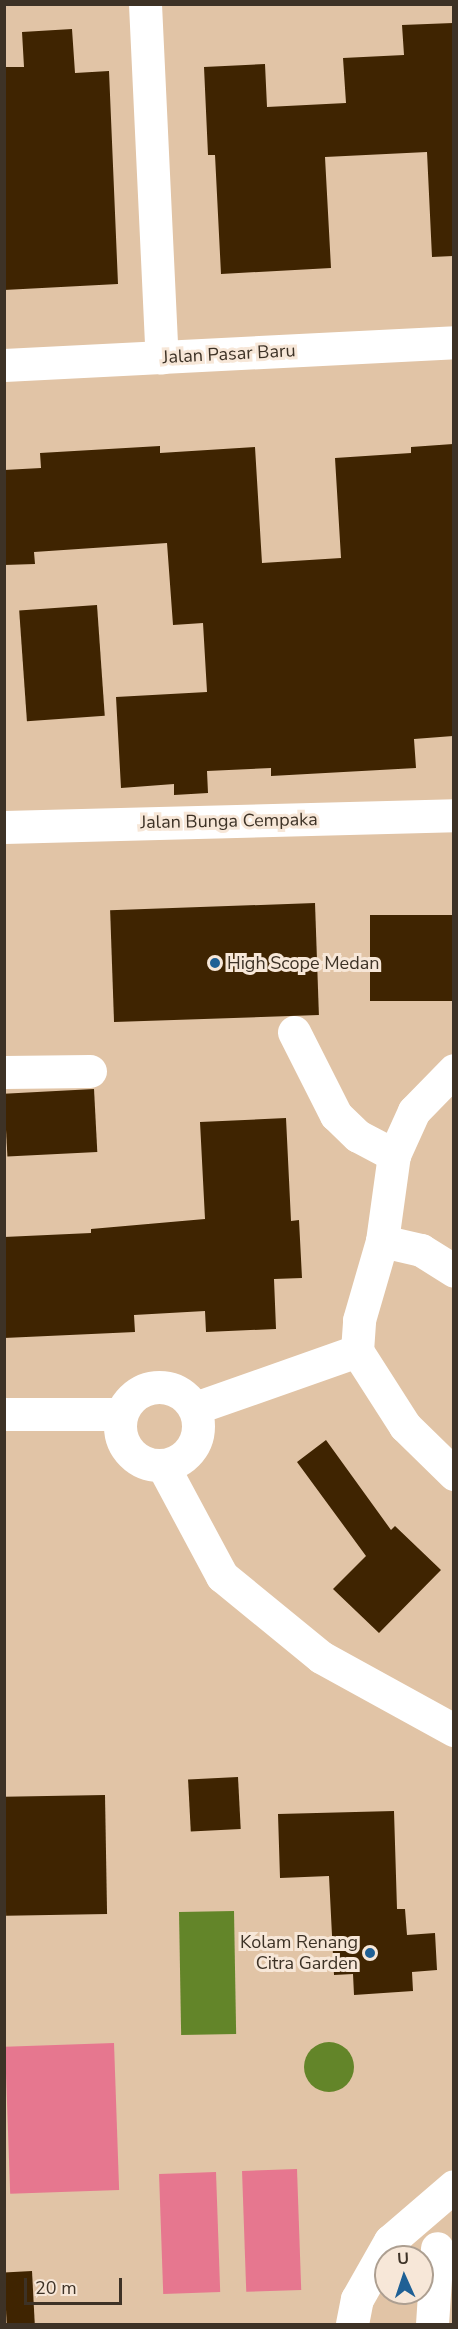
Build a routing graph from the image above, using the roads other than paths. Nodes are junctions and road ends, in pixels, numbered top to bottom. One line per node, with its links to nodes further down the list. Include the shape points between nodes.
1 (145, 4): 3 (street)
2 (453, 342): 3 (street, Jalan Pasar Baru)
3 (162, 358): 4 (street, Jalan Pasar Baru)
4 (4, 365)
5 (453, 815): 6 (street, Jalan Bunga Cempaka)
6 (4, 827)
7 (294, 1032): 11 (street, via 336,1115 358,1136)
8 (453, 1070): 11 (street, via 414,1111)
9 (90, 1071): 10 (street)
10 (4, 1072)
11 (394, 1155): 12 (street)
12 (382, 1241): 13 (street, via 422,1250); 14 (street, via 359,1320)
13 (453, 1271)
14 (357, 1351): 15 (street); 18 (street, via 405,1426)
15 (195, 1408): 17 (street, via 171,1389 155,1387 141,1391); 19 (street, via 197,1438 190,1451)
16 (4, 1414): 17 (street)
17 (121, 1414): 19 (street, via 120,1430 134,1456)
18 (449, 1459)
19 (163, 1466): 20 (street, via 222,1576 321,1657)
20 (453, 1731)
21 (453, 2186): 22 (street)
22 (390, 2241): 23 (street); 24 (street, via 357,2299)
23 (445, 2247): 25 (street)
24 (352, 2325)
25 (432, 2325)

